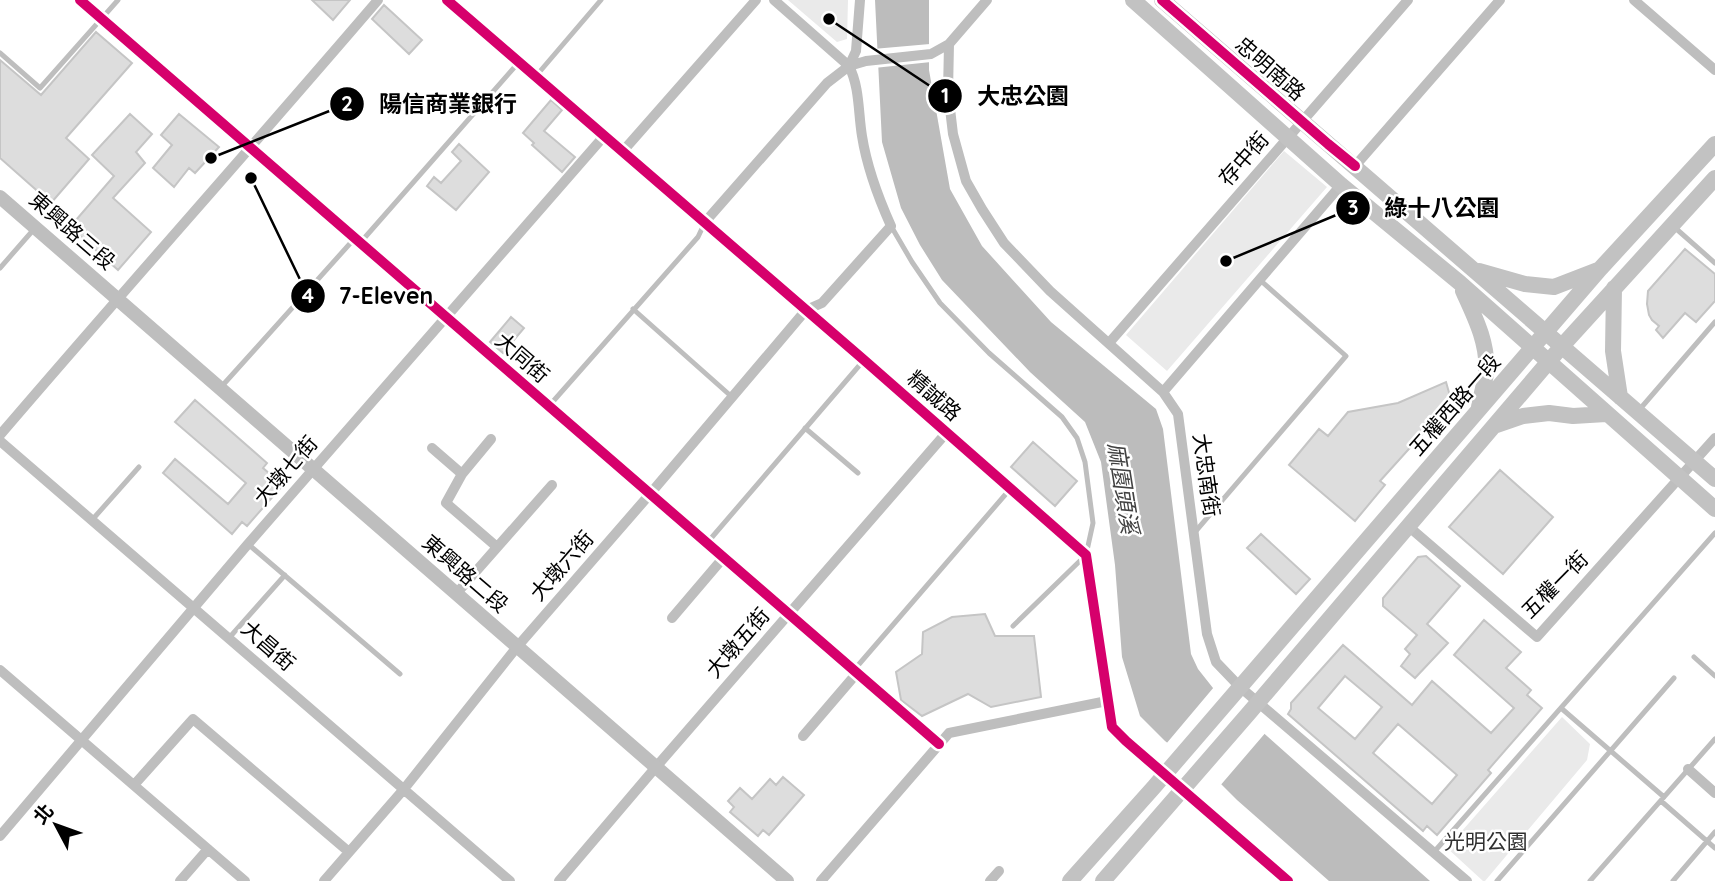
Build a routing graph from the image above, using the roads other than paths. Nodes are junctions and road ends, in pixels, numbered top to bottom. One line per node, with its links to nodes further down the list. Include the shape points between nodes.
1 (80, 0): 15 (street, 大同街)
2 (118, 0): 15 (lane)
3 (378, 0): 26 (street)
4 (447, 0): 18 (street, 精誠路)
5 (601, 0): 21 (lane)
6 (755, 0): 27 (street)
7 (774, 0): 19 (street)
8 (860, 0): 19 (street, via 856,51)
9 (987, 0): 16 (street)
10 (1133, 0): 24 (main road, 忠明南路)
11 (1162, 0): 22 (main road, 忠明南路)
12 (1408, 0): 22 (street, 存中街)
13 (1500, 0): 28 (street)
14 (1634, 0): 20 (street)
15 (102, 19): 17 (lane, via 40,88); 26 (street, 大同街)
16 (949, 44): 19 (street, via 932,54); 50 (street, 大忠南街, via 953,134 966,181 1004,243)
17 (0, 53)
18 (519, 62): 21 (street, 精誠路); 36 (lane)
19 (849, 66): 32 (street, via 827,83); 34 (street, via 856,79 862,137 875,190)
20 (1715, 70)
21 (536, 76): 23 (street, 精誠路)
22 (1303, 122): 24 (street, 存中街); 28 (main road, 忠明南路)
23 (605, 135): 27 (street, 精誠路); 47 (street, 大墩七街)
24 (1288, 138): 30 (main road, 忠明南路); 50 (street, 存中街)
25 (1715, 144): 40 (main road, 五權西路一段)
26 (251, 148): 36 (street, 大同街); 44 (street)
27 (624, 151): 32 (street, 精誠路)
28 (1355, 166): 39 (main road, 忠明南路)
29 (1715, 178): 33 (main road, 五權西路一段)
30 (1341, 185): 41 (street); 42 (main road, 忠明南路)
31 (0, 197): 35 (street, 東興路三段)
32 (705, 222): 45 (lane, via 698,237); 46 (street, 精誠路)
33 (1672, 225): 37 (lane); 43 (main road, 五權西路一段)
34 (891, 226): 46 (street, 大墩六街, via 822,303); 89 (lane, via 940,303 1062,417 1077,438 1093,523)
35 (35, 227): 38 (lane); 44 (street, 東興路三段)
36 (357, 240): 47 (street, 大同街); 55 (lane)
37 (1715, 263)
38 (0, 268)
39 (1471, 269): 40 (main road, via 1554,287); 49 (main road, 忠明南路)
40 (1600, 269): 49 (main road, 五權西路一段)
41 (1260, 280): 56 (street); 84 (lane, via 1346,356)
42 (1460, 283): 52 (main road, 忠明南路); 60 (main road, via 1485,348 1486,373)
43 (1614, 288): 51 (main road, 五權西路一段); 58 (main road, via 1613,351)
44 (117, 298): 55 (street, 東興路二段); 66 (street)
45 (633, 309): 57 (lane); 59 (lane)
46 (806, 310): 53 (street, 精誠路); 57 (street, 大墩六街)
47 (446, 317): 59 (street, 大同街); 73 (street, 大墩七街)
48 (1715, 322): 61 (lane)
49 (1546, 332): 51 (main road, 忠明南路); 52 (main road, 五權西路一段)
50 (1109, 343): 56 (street, 大忠南街)
51 (1562, 346): 54 (main road, 五權西路一段); 58 (main road, 忠明南路)
52 (1532, 348): 54 (main road, 忠明南路); 60 (main road, 五權西路一段)
53 (864, 360): 64 (lane); 65 (street, 精誠路)
54 (1549, 362): 62 (main road, 忠明南路); 63 (main road, 五權西路一段)
55 (220, 388): 73 (street, 東興路二段)
56 (1163, 391): 84 (street, 大忠南街, via 1178,414)
57 (732, 397): 80 (street, 大墩六街)
58 (1620, 397): 61 (main road, 忠明南路)
59 (549, 407): 80 (street, 大同街)
60 (1478, 409): 105 (main road, 五權西路一段)
61 (1638, 412): 71 (main road, 忠明南路)
62 (1606, 414): 63 (main road, via 1549,413); 76 (main road, 忠明南路)
63 (1492, 427): 83 (main road, 五權西路一段)
64 (805, 428): 74 (lane); 86 (lane)
65 (947, 432): 79 (street, 精誠路); 94 (street, 大墩五街)
66 (0, 435)
67 (1715, 438): 71 (street, 五權一街)
68 (491, 439): 75 (street)
69 (0, 441): 82 (street, 大昌街)
70 (432, 448): 75 (street)
71 (1695, 461): 76 (street, 五權一街); 77 (main road, 忠明南路)
72 (139, 467): 82 (lane)
73 (313, 469): 87 (street, 大墩七街); 92 (street, 東興路二段)
74 (858, 473)
75 (463, 474): 88 (street, via 446,503)
76 (1680, 478): 81 (main road, 忠明南路); 83 (street, 五權一街, via 1537,637)
77 (1715, 479)
78 (552, 485): 88 (street)
79 (1011, 488): 89 (street, 精誠路); 101 (lane)
80 (650, 494): 86 (street, 大同街); 98 (street, 大墩六街)
81 (1715, 509)
82 (92, 520): 93 (street, 大昌街)
83 (1408, 526): 107 (main road, 五權西路一段)
84 (1194, 533): 105 (street, 大忠南街, via 1206,634 1216,662)
85 (1715, 533): 108 (lane)
86 (707, 543): 90 (street, 大同街)
87 (248, 544): 91 (lane); 93 (street, 大墩七街)
88 (497, 547): 92 (street)
89 (1086, 555): 96 (lane); 106 (street)
90 (724, 557): 94 (street, 大同街); 95 (street)
91 (285, 575): 97 (lane); 103 (lane)
92 (456, 594): 98 (street, 東興路二段)
93 (193, 608): 97 (street, 大昌街); 111 (street, 大墩七街)
94 (789, 614): 101 (street, 大同街); 114 (street, 大墩五街)
95 (672, 618)
96 (1013, 626)
97 (229, 638): 118 (street, 大昌街)
98 (517, 647): 114 (street, 東興路二段); 118 (street, 大墩六街)
99 (1694, 657): 102 (lane)
100 (0, 670): 111 (street)
101 (855, 671): 109 (street); 112 (street, 大同街)
102 (1714, 673)
103 (400, 674)
104 (1674, 678): 113 (lane)
105 (1235, 692): 107 (street, 大忠南街); 116 (main road, 五權西路一段)
106 (1107, 701): 112 (street, via 949,733); 116 (street, via 1112,727)
107 (1254, 708): 119 (main road, 五權西路一段); 128 (street, 大忠南街)
108 (1561, 708): 113 (lane); 128 (lane)
109 (803, 736)
110 (1715, 738): 115 (lane)
111 (80, 740): 117 (street); 123 (street, 大墩七街)
112 (939, 744): 136 (street)
113 (1611, 751): 121 (lane); 142 (lane)
114 (656, 767): 134 (street, 大墩五街); 135 (street, 東興路二段)
115 (1688, 769): 120 (street); 121 (lane)
116 (1165, 774): 119 (street); 138 (main road, 五權西路一段)
117 (134, 785): 126 (street); 127 (street, via 193,719)
118 (404, 789): 127 (street, 大墩六街); 133 (street, 大昌街)
119 (1183, 789): 139 (main road, 五權西路一段); 140 (street)
120 (1715, 793)
121 (1662, 799): 124 (lane); 143 (lane)
122 (1715, 832): 124 (lane)
123 (0, 836)
124 (1707, 841): 125 (lane); 144 (lane)
125 (1715, 848)
126 (208, 849): 130 (street); 131 (street)
127 (349, 852): 132 (street, 大墩六街)
128 (1434, 852): 141 (street, 大忠南街)
129 (999, 871): 137 (street)
130 (180, 881)
131 (245, 881)
132 (324, 881)
133 (510, 881)
134 (559, 881)
135 (787, 881)
136 (821, 881)
137 (990, 881)
138 (1070, 881)
139 (1102, 881)
140 (1288, 881)
141 (1467, 881)
142 (1497, 881)
143 (1590, 881)
144 (1672, 881)

